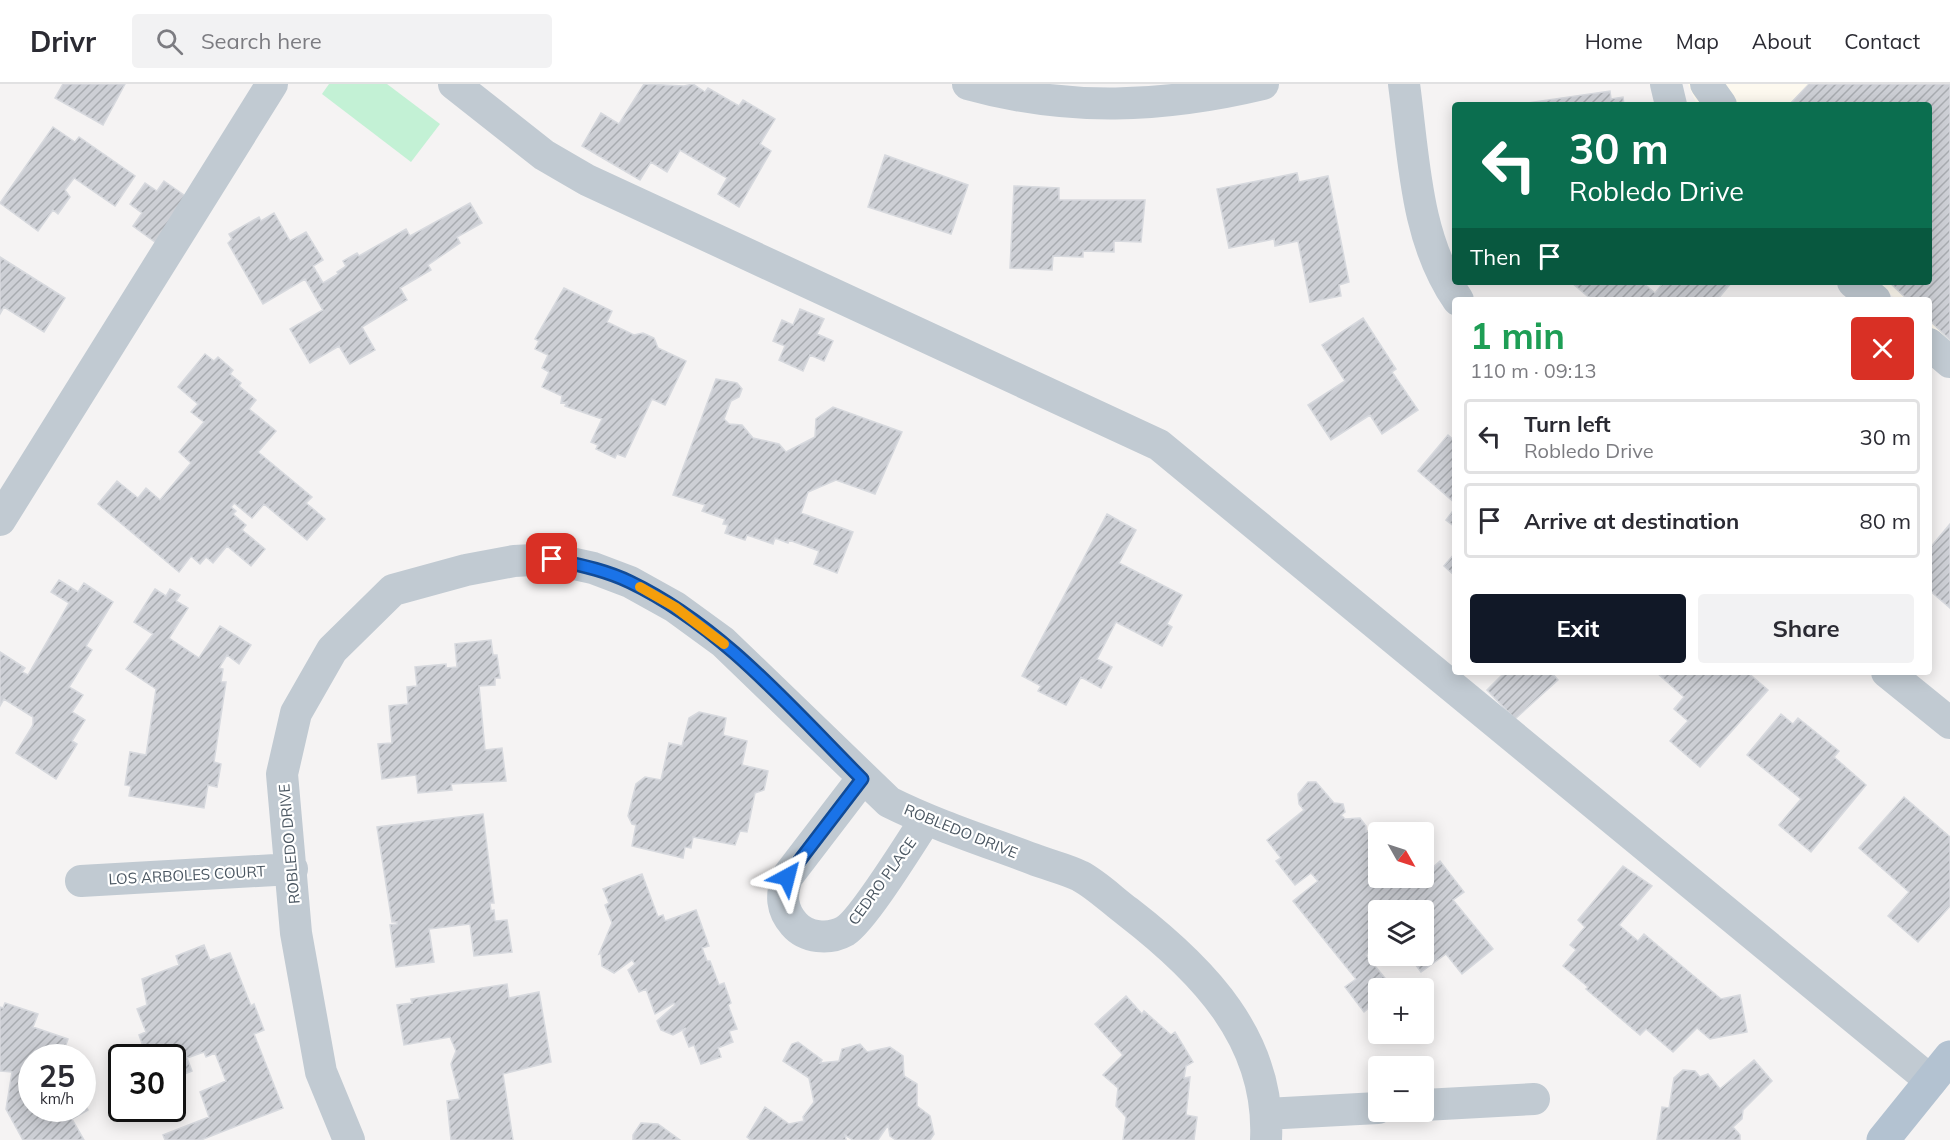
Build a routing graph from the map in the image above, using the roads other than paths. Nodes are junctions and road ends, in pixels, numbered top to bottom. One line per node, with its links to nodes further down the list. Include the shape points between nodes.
1 (273, 84): 15 (street)
2 (454, 84): 22 (street, via 544,155 587,180 1159,445)
3 (968, 84): 4 (street, via 1082,105 1204,97)
4 (1263, 84)
5 (1404, 84): 11 (street, via 1424,226 1441,276)
6 (1666, 84): 8 (street)
7 (1706, 84): 9 (street)
8 (1670, 102)
9 (1719, 102)
10 (1857, 285): 12 (street)
11 (1456, 297)
12 (1871, 297)
13 (1932, 347): 14 (street)
14 (1950, 362)
15 (0, 520)
16 (1891, 675): 17 (street)
17 (1950, 723)
18 (862, 779): 19 (street, ROBLEDO DRIVE, via 889,802); 19 (street, CEDRO PLACE, via 787,877 783,904 788,917 808,934 833,936 855,923); 20 (street, ROBLEDO DRIVE, via 723,642 675,607 593,568 562,561 514,561 438,576 393,590 332,650 296,712 282,774)
19 (926, 819): 26 (street, ROBLEDO DRIVE, via 1082,877 1187,962 1215,993 1248,1043 1263,1083)
20 (292, 869): 21 (street, LOS ARBOLES COURT); 27 (street, ROBLEDO DRIVE, via 296,933 321,1072)
21 (81, 881)
22 (1940, 1069): 28 (main road)
23 (1534, 1099): 24 (street)
24 (1434, 1105)
25 (1368, 1110): 26 (street)
26 (1267, 1127)
27 (349, 1140)
28 (1883, 1140)

